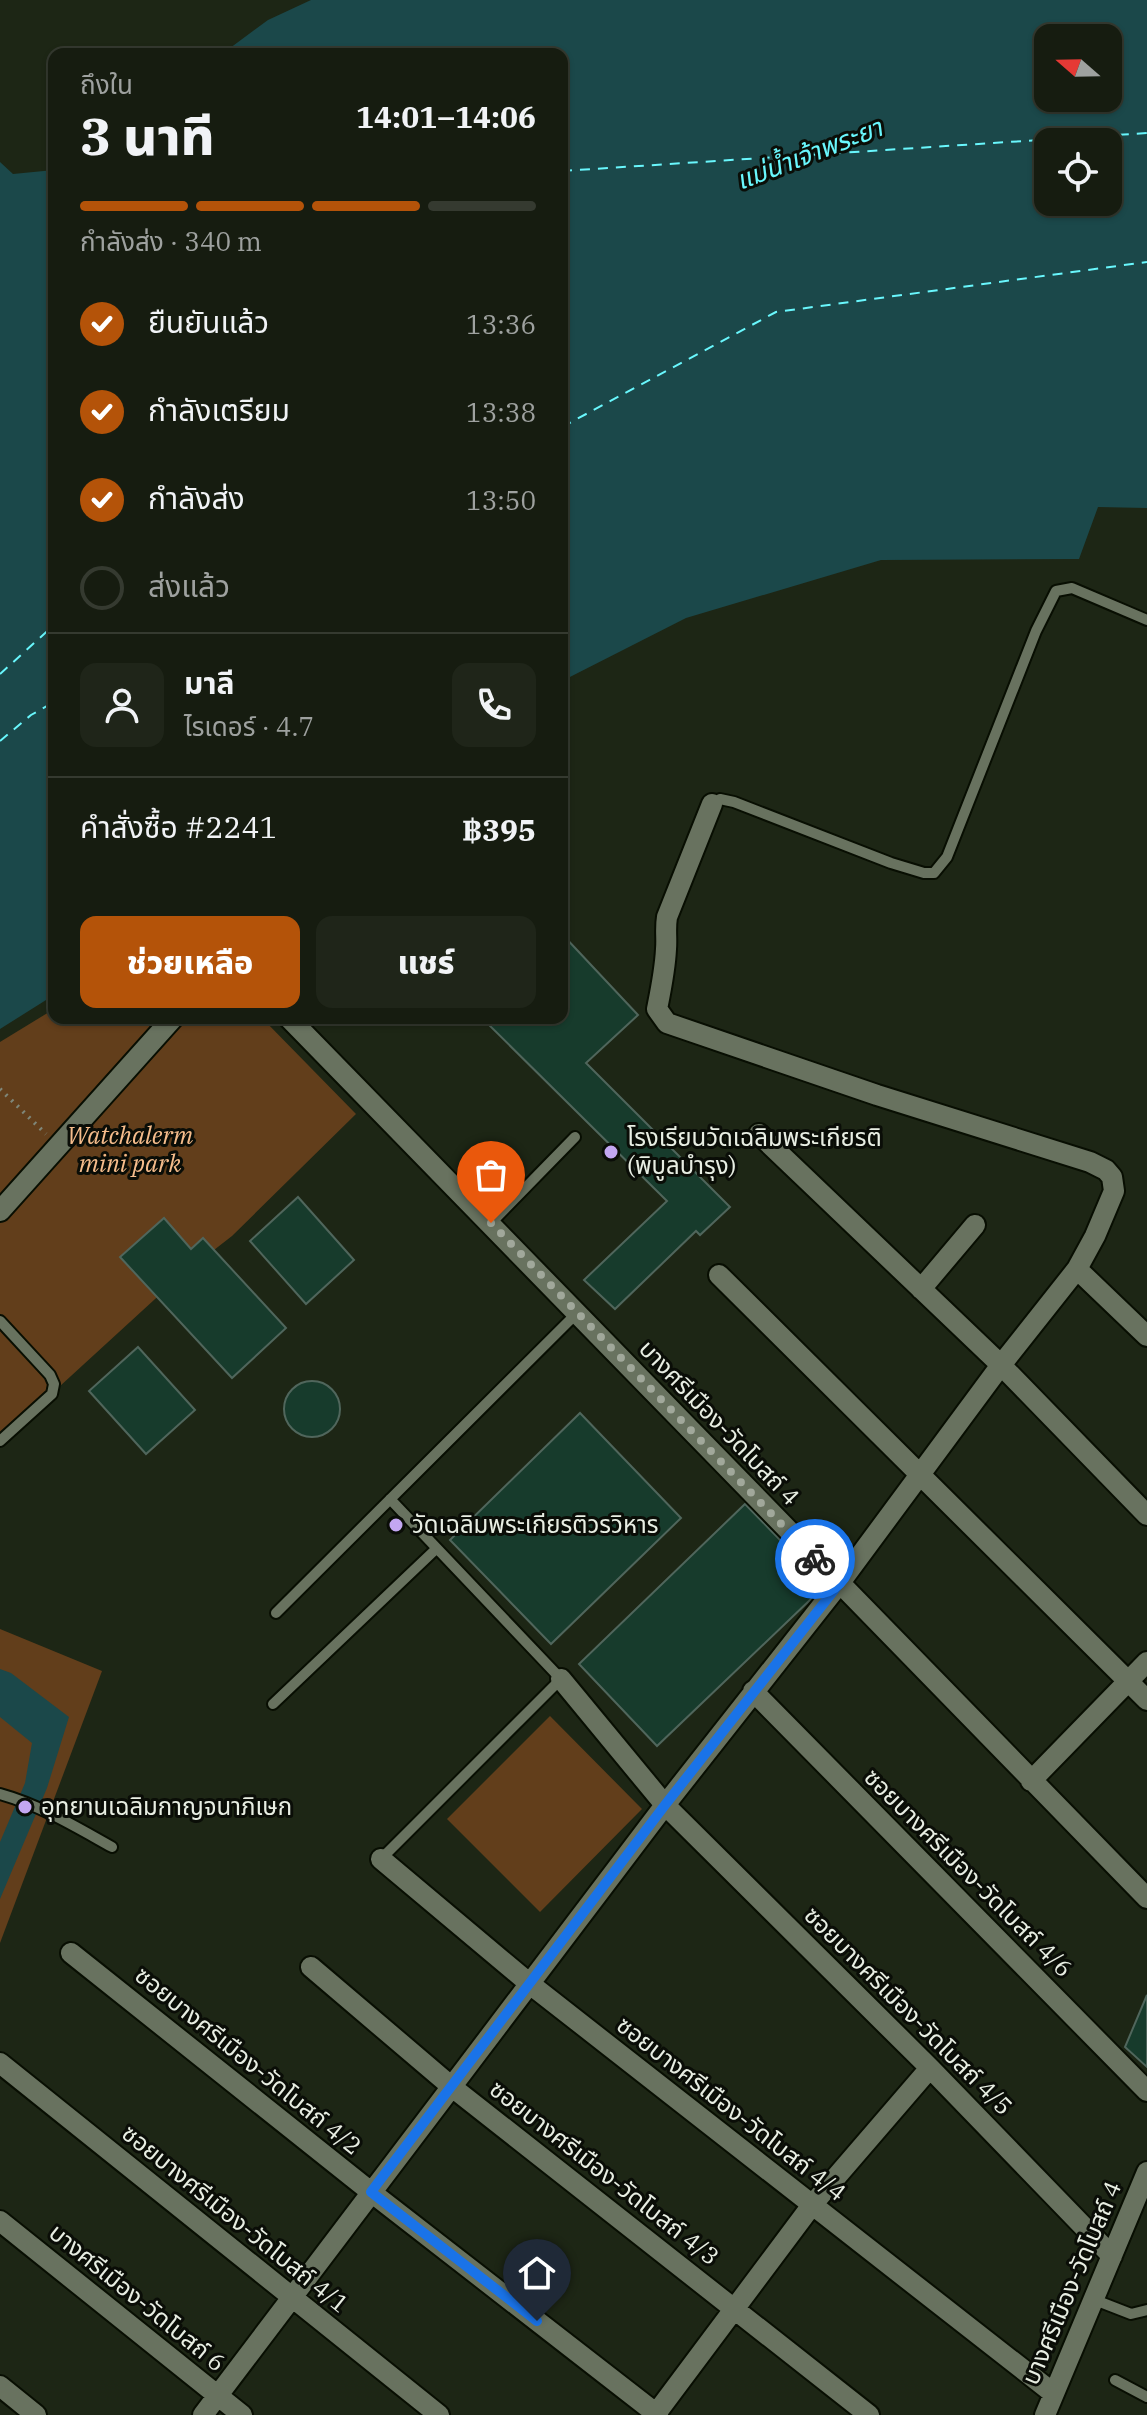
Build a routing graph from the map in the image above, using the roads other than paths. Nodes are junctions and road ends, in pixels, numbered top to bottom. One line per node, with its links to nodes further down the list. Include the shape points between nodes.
1 (1147, 620): 2 (lane, via 1072,588 1056,591 947,857 934,873 891,863 734,802 720,799)
2 (712, 804): 10 (street, via 664,931 665,969 657,1009 667,1023 1106,1170 1114,1191)
3 (168, 1024): 7 (street)
4 (295, 1024): 8 (street, บางศรีเมือง-วัดโบสถ์ 4)
5 (759, 1134): 12 (street)
6 (575, 1137): 8 (lane)
7 (0, 1211)
8 (491, 1223): 13 (street, บางศรีเมือง-วัดโบสถ์ 4)
9 (975, 1225): 12 (street)
10 (1077, 1269): 15 (street); 16 (street)
11 (719, 1275): 18 (street)
12 (921, 1289): 16 (street)
13 (576, 1314): 19 (lane); 22 (street, บางศรีเมือง-วัดโบสถ์ 4)
14 (0, 1321): 17 (lane, via 54,1384 52,1394)
15 (1147, 1336)
16 (1001, 1365): 18 (street); 20 (street)
17 (0, 1441)
18 (920, 1474): 22 (street); 26 (street)
19 (390, 1499): 21 (lane); 23 (lane)
20 (1147, 1515)
21 (436, 1549): 25 (lane); 29 (lane)
22 (839, 1584): 27 (street); 30 (street, บางศรีเมือง-วัดโบสถ์ 4)
23 (276, 1613)
24 (1147, 1662): 26 (street)
25 (561, 1679): 32 (street, ซอยบางศรีเมือง-วัดโบสถ์ 4/5); 34 (lane)
26 (1127, 1680): 28 (street); 30 (street)
27 (753, 1691): 32 (street); 42 (street, ซอยบางศรีเมือง-วัดโบสถ์ 4/6)
28 (1147, 1700)
29 (273, 1704)
30 (1031, 1781): 35 (street, บางศรีเมือง-วัดโบสถ์ 4)
31 (0, 1794): 33 (lane)
32 (665, 1805): 38 (street); 40 (street, ซอยบางศรีเมือง-วัดโบสถ์ 4/5)
33 (112, 1847)
34 (381, 1859): 38 (street, ซอยบางศรีเมือง-วัดโบสถ์ 4/4)
35 (1147, 1898)
36 (71, 1953): 44 (street, ซอยบางศรีเมือง-วัดโบสถ์ 4/2)
37 (311, 1967): 41 (street, ซอยบางศรีเมือง-วัดโบสถ์ 4/3)
38 (530, 1984): 41 (street); 45 (street, ซอยบางศรีเมือง-วัดโบสถ์ 4/4)
39 (0, 2063): 48 (street, ซอยบางศรีเมือง-วัดโบสถ์ 4/1)
40 (930, 2068): 45 (street); 47 (street, ซอยบางศรีเมือง-วัดโบสถ์ 4/5)
41 (452, 2087): 44 (street); 50 (street, ซอยบางศรีเมือง-วัดโบสถ์ 4/3)
42 (1147, 2091)
43 (1146, 2178): 47 (street, บางศรีเมือง-วัดโบสถ์ 4)
44 (371, 2192): 48 (street); 61 (street, ซอยบางศรีเมือง-วัดโบสถ์ 4/2)
45 (812, 2205): 50 (street); 54 (street, ซอยบางศรีเมือง-วัดโบสถ์ 4/4)
46 (0, 2221): 55 (street, บางศรีเมือง-วัดโบสถ์ 6)
47 (1112, 2256): 49 (street, บางศรีเมือง-วัดโบสถ์ 4)
48 (292, 2299): 55 (street); 60 (street, ซอยบางศรีเมือง-วัดโบสถ์ 4/1)
49 (1095, 2300): 51 (lane, via 1131,2314); 54 (street, บางศรีเมือง-วัดโบสถ์ 4)
50 (736, 2310): 61 (street); 62 (street, ซอยบางศรีเมือง-วัดโบสถ์ 4/3)
51 (1147, 2310)
52 (1115, 2380): 56 (lane)
53 (0, 2386): 57 (street)
54 (1053, 2393): 63 (street, บางศรีเมือง-วัดโบสถ์ 4)
55 (218, 2396): 58 (street); 59 (street, บางศรีเมือง-วัดโบสถ์ 6)
56 (1147, 2397)
57 (36, 2415)
58 (203, 2415)
59 (242, 2415)
60 (439, 2415)
61 (656, 2415)
62 (869, 2415)
63 (1045, 2415)

